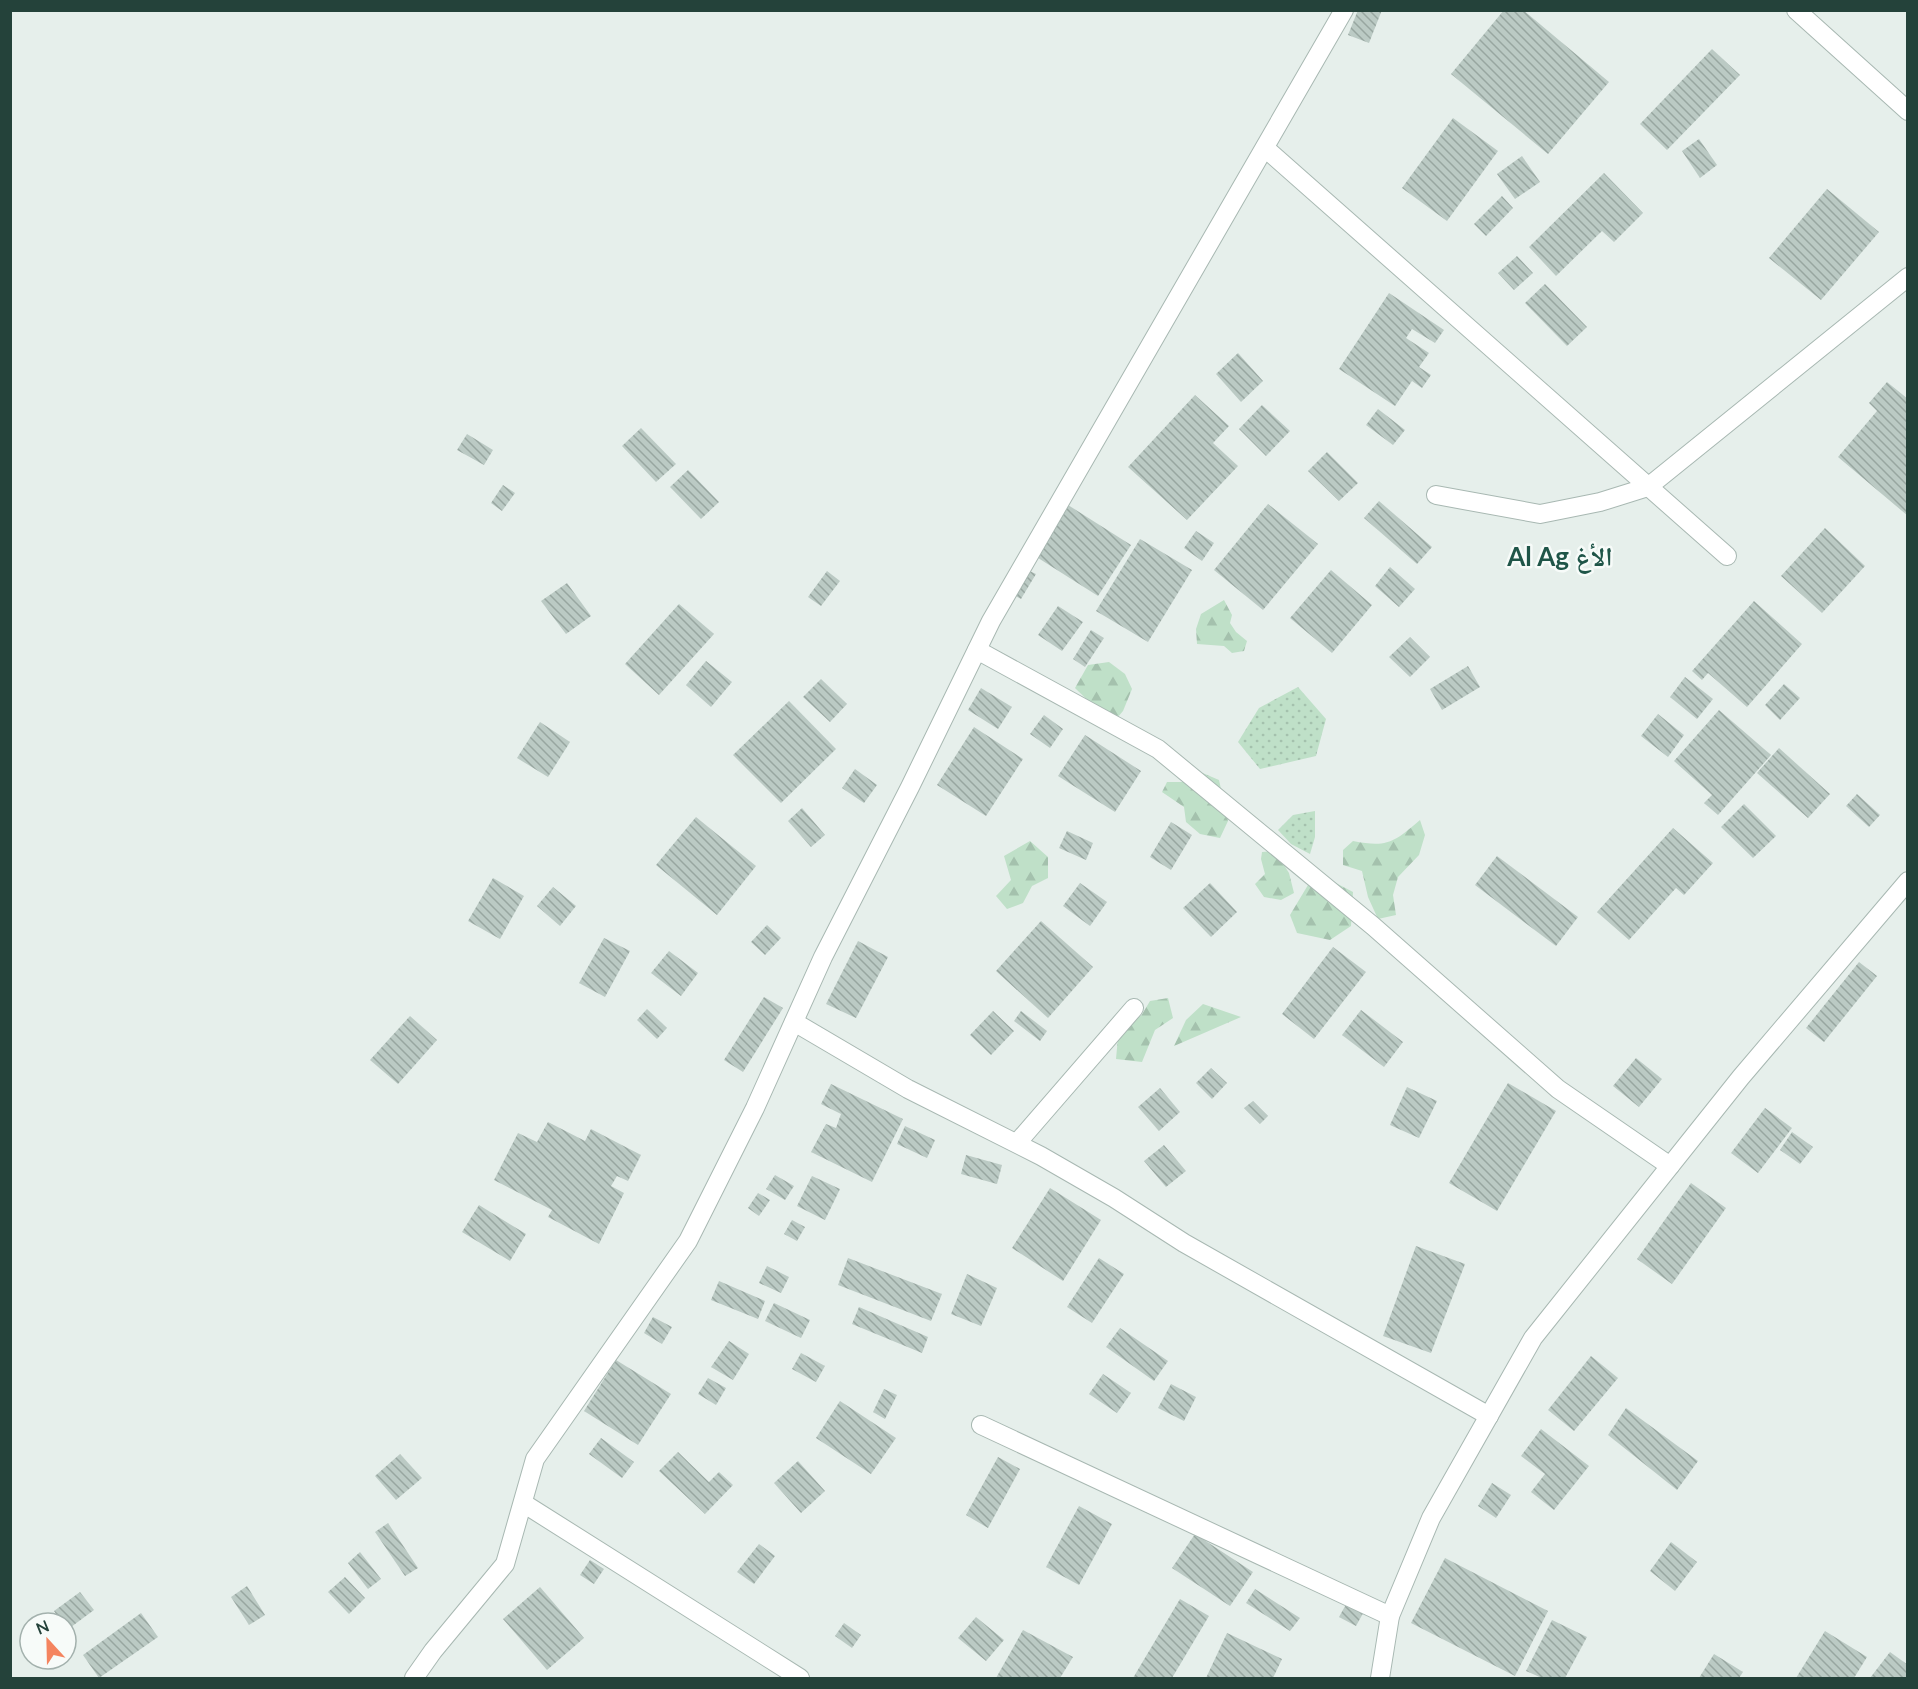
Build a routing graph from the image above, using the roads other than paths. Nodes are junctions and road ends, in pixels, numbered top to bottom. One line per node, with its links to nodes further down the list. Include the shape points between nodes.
1 (1344, 10): 4 (street)
2 (1796, 10): 3 (street)
3 (1908, 111)
4 (1265, 148): 6 (street); 9 (street)
5 (1908, 277): 6 (street)
6 (1648, 487): 7 (street, via 1600,502 1539,514); 8 (street)
7 (1436, 495)
8 (1727, 556)
9 (977, 650): 12 (street); 14 (street, via 1158,749 1373,926 1558,1089)
10 (1908, 881): 14 (street)
11 (1134, 1008): 13 (street)
12 (794, 1022): 13 (street, via 908,1089); 17 (street, via 688,1241 536,1459)
13 (1017, 1143): 15 (street, via 1114,1198 1184,1244)
14 (1670, 1166): 15 (street, via 1533,1338)
15 (1489, 1416): 18 (street, via 1431,1518)
16 (981, 1425): 18 (street)
17 (523, 1503): 19 (street, via 505,1564); 20 (street)
18 (1390, 1616): 21 (street)
19 (414, 1678)
20 (800, 1678)
21 (1380, 1678)

